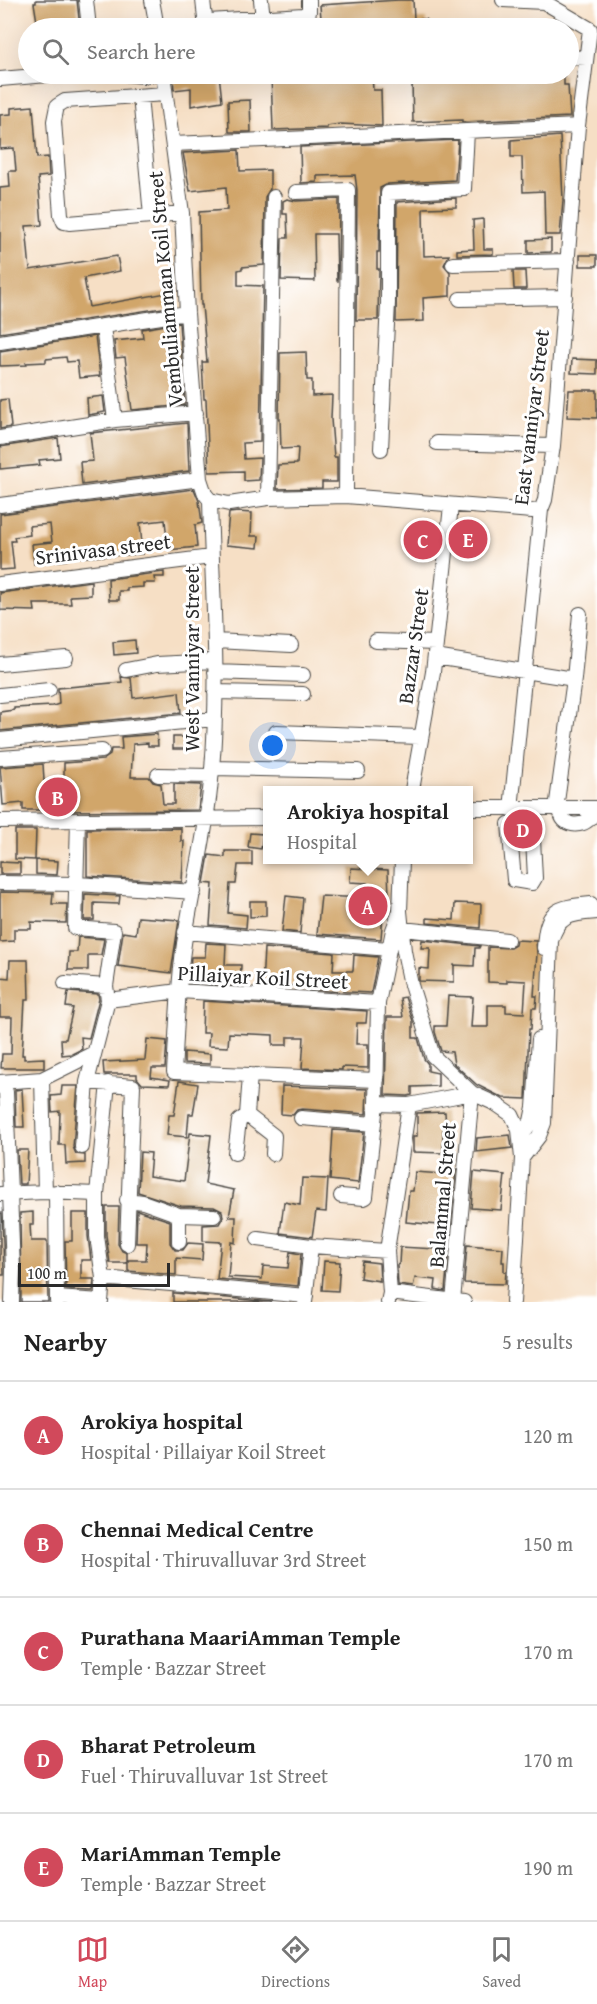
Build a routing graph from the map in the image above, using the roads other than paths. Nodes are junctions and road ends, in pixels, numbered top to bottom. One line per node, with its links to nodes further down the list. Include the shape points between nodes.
1 (86, 0): 8 (street)
2 (152, 0): 9 (street)
3 (203, 0): 10 (street)
4 (261, 0): 11 (street)
5 (309, 0): 11 (street, via 309,12 303,15)
6 (503, 0): 7 (street)
7 (544, 1): 12 (street)
8 (89, 18)
9 (155, 18)
10 (206, 18)
11 (263, 18)
12 (574, 18)
13 (579, 21): 14 (street)
14 (594, 29): 16 (street, East vanniyar Street)
15 (579, 58): 16 (street)
16 (586, 58): 19 (street, East vanniyar Street)
17 (18, 78): 18 (street)
18 (0, 79)
19 (591, 80): 23 (street, East vanniyar Street)
20 (164, 84): 21 (street, Vembuliamman Koil Street)
21 (165, 94): 22 (street); 25 (street, Vembuliamman Koil Street)
22 (140, 96): 29 (street); 29 (street, via 65,101 57,106 54,121 61,215 69,224)
23 (578, 126): 24 (street); 30 (street, East vanniyar Street)
24 (467, 131): 25 (street); 42 (street, via 464,189 388,193 388,303)
25 (174, 144): 28 (street, Vembuliamman Koil Street)
26 (296, 192): 44 (street, via 348,190)
27 (274, 197): 45 (street)
28 (182, 213): 29 (street); 34 (street, Vembuliamman Koil Street)
29 (152, 216)
30 (568, 261): 31 (street); 32 (street, East vanniyar Street)
31 (453, 264)
32 (565, 297): 33 (street); 41 (street, East vanniyar Street)
33 (460, 299)
34 (187, 313): 35 (street); 37 (street, Vembuliamman Koil Street)
35 (103, 327): 36 (street); 38 (street)
36 (0, 342)
37 (196, 412): 38 (street); 43 (street, Vembuliamman Koil Street)
38 (115, 420): 39 (street)
39 (0, 438)
40 (436, 443): 41 (street)
41 (553, 447): 49 (street, East vanniyar Street)
42 (381, 449)
43 (200, 479): 46 (street, Vembuliamman Koil Street); 47 (street)
44 (346, 496): 45 (street); 48 (street)
45 (268, 498): 46 (street, via 229,504)
46 (210, 500): 50 (street, West Vanniyar Street)
47 (0, 505)
48 (451, 506): 49 (street); 56 (street, Bazzar Street)
49 (541, 510): 61 (street, East vanniyar Street)
50 (211, 557): 51 (street, Srinivasa street); 53 (street, West Vanniyar Street)
51 (0, 584)
52 (580, 614): 63 (street)
53 (216, 641): 55 (street); 59 (street, West Vanniyar Street)
54 (376, 641): 56 (street)
55 (291, 645)
56 (435, 650): 61 (street); 70 (street, Bazzar Street)
57 (66, 658): 58 (street)
58 (0, 664)
59 (215, 667): 60 (street, via 157,664); 62 (street); 65 (street, West Vanniyar Street)
60 (126, 670)
61 (525, 670): 63 (street); 80 (street, East vanniyar Street)
62 (303, 675)
63 (574, 679): 81 (street)
64 (49, 690): 67 (street)
65 (214, 692): 66 (street); 68 (street, West Vanniyar Street)
66 (303, 694)
67 (0, 695)
68 (214, 719): 71 (street); 75 (street, West Vanniyar Street)
69 (276, 732): 70 (street)
70 (420, 737): 77 (street, Bazzar Street)
71 (0, 740)
72 (102, 752): 73 (street)
73 (0, 758)
74 (358, 771): 75 (street)
75 (212, 772): 76 (street); 83 (street, West Vanniyar Street)
76 (158, 775)
77 (413, 786)
78 (473, 808): 80 (street)
79 (596, 808): 81 (street)
80 (505, 809): 82 (street); 87 (street, via 501,816)
81 (558, 809): 82 (street)
82 (535, 815): 87 (street, via 524,825); 87 (street, via 532,883 514,880)
83 (208, 818): 84 (street); 85 (street); 91 (street, West Vanniyar Street)
84 (263, 818)
85 (78, 820): 86 (street); 90 (street)
86 (0, 822)
87 (509, 825)
88 (402, 864): 93 (street)
89 (0, 883): 90 (street)
90 (78, 884): 91 (street); 101 (street, via 75,928 114,931)
91 (194, 892): 96 (street, West Vanniyar Street)
92 (597, 903): 116 (street, via 562,909 546,924 534,1107)
93 (400, 911): 95 (street); 98 (street)
94 (597, 912): 120 (street, via 567,917 555,927 551,941 544,1123)
95 (402, 929): 97 (street); 110 (street, via 411,985 433,1056)
96 (185, 932): 98 (street); 100 (street, West Vanniyar Street)
97 (507, 939)
98 (389, 949): 102 (street)
99 (65, 983): 101 (street, Pillaiyar Koil Street)
100 (179, 992): 101 (street, Pillaiyar Koil Street); 102 (street, Pillaiyar Koil Street); 104 (street, West Vanniyar Street, via 174,1072)
101 (107, 993): 103 (street)
102 (378, 1003): 106 (street)
103 (94, 1053): 105 (street); 107 (street)
104 (250, 1075): 106 (street); 113 (street)
105 (42, 1079): 108 (street); 121 (street)
106 (377, 1080): 111 (street)
107 (87, 1082): 109 (street); 117 (street)
108 (0, 1083): 122 (street, via 6,1092)
109 (108, 1083): 123 (street); 125 (street, via 132,1086)
110 (472, 1093): 112 (street); 116 (street, via 512,1115); 137 (street, Balammal Street)
111 (376, 1104): 112 (street); 115 (street)
112 (409, 1105): 132 (street)
113 (247, 1115): 118 (street, via 239,1121); 119 (street, via 274,1136)
114 (302, 1119): 115 (street)
115 (374, 1124): 124 (street, via 366,1197)
116 (520, 1139): 120 (street)
117 (82, 1147)
118 (235, 1153)
119 (273, 1154)
120 (522, 1158): 140 (street)
121 (50, 1192): 122 (street); 123 (street); 136 (street)
122 (4, 1194): 138 (street, via 13,1269)
123 (97, 1194): 133 (street)
124 (341, 1196)
125 (128, 1200): 126 (street); 130 (street)
126 (179, 1215): 127 (street); 129 (street)
127 (214, 1216)
128 (258, 1239): 131 (street)
129 (178, 1242)
130 (127, 1244)
131 (311, 1246): 132 (street); 135 (street)
132 (387, 1251): 134 (street)
133 (103, 1278): 135 (street); 139 (street)
134 (389, 1297): 137 (street)
135 (305, 1299)
136 (57, 1300): 139 (street)
137 (459, 1301)
138 (12, 1302)
139 (101, 1302)
140 (513, 1302)

